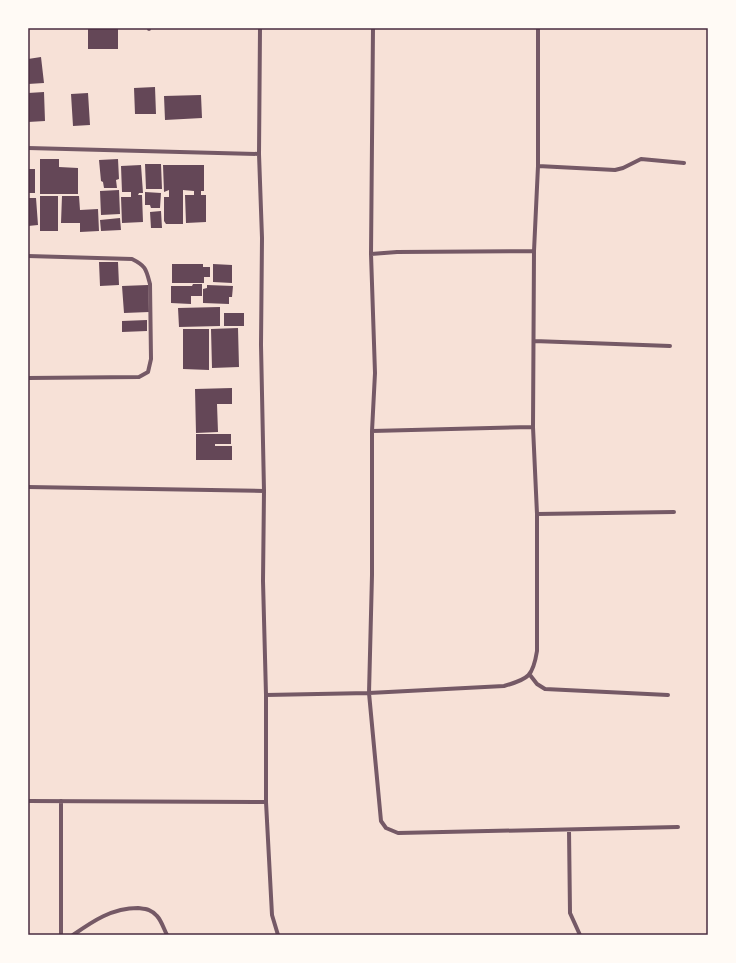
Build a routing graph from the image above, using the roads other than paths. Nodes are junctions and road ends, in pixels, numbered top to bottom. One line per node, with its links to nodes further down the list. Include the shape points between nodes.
1 (260, 28): 5 (street)
2 (373, 28): 9 (street)
3 (538, 28): 7 (street)
4 (28, 148): 5 (street)
5 (259, 154): 17 (street)
6 (684, 162): 7 (street, via 641,159 615,170)
7 (538, 166): 8 (street)
8 (534, 250): 9 (street); 11 (street)
9 (371, 254): 15 (street, via 375,373)
10 (28, 256): 13 (street, via 132,259 143,264 150,284 151,360 148,372 139,377)
11 (534, 341): 12 (street); 14 (street)
12 (670, 346)
13 (28, 378)
14 (533, 427): 15 (street); 19 (street)
15 (372, 431): 21 (street)
16 (28, 487): 17 (street)
17 (264, 491): 22 (street)
18 (674, 512): 19 (street)
19 (537, 514): 20 (street, via 537,651)
20 (530, 675): 21 (street, via 521,681 504,686); 23 (street, via 545,689)
21 (369, 693): 22 (street); 28 (street, via 379,814 386,828 398,833)
22 (266, 695): 26 (street)
23 (668, 695)
24 (28, 801): 25 (street)
25 (61, 801): 26 (street); 29 (street)
26 (266, 802): 32 (street, via 272,915)
27 (678, 827): 28 (street)
28 (569, 830): 33 (street, via 570,912)
29 (61, 935)
30 (73, 935): 31 (street, via 108,913 132,908 148,908 158,916)
31 (167, 935)
32 (278, 935)
33 (580, 935)

